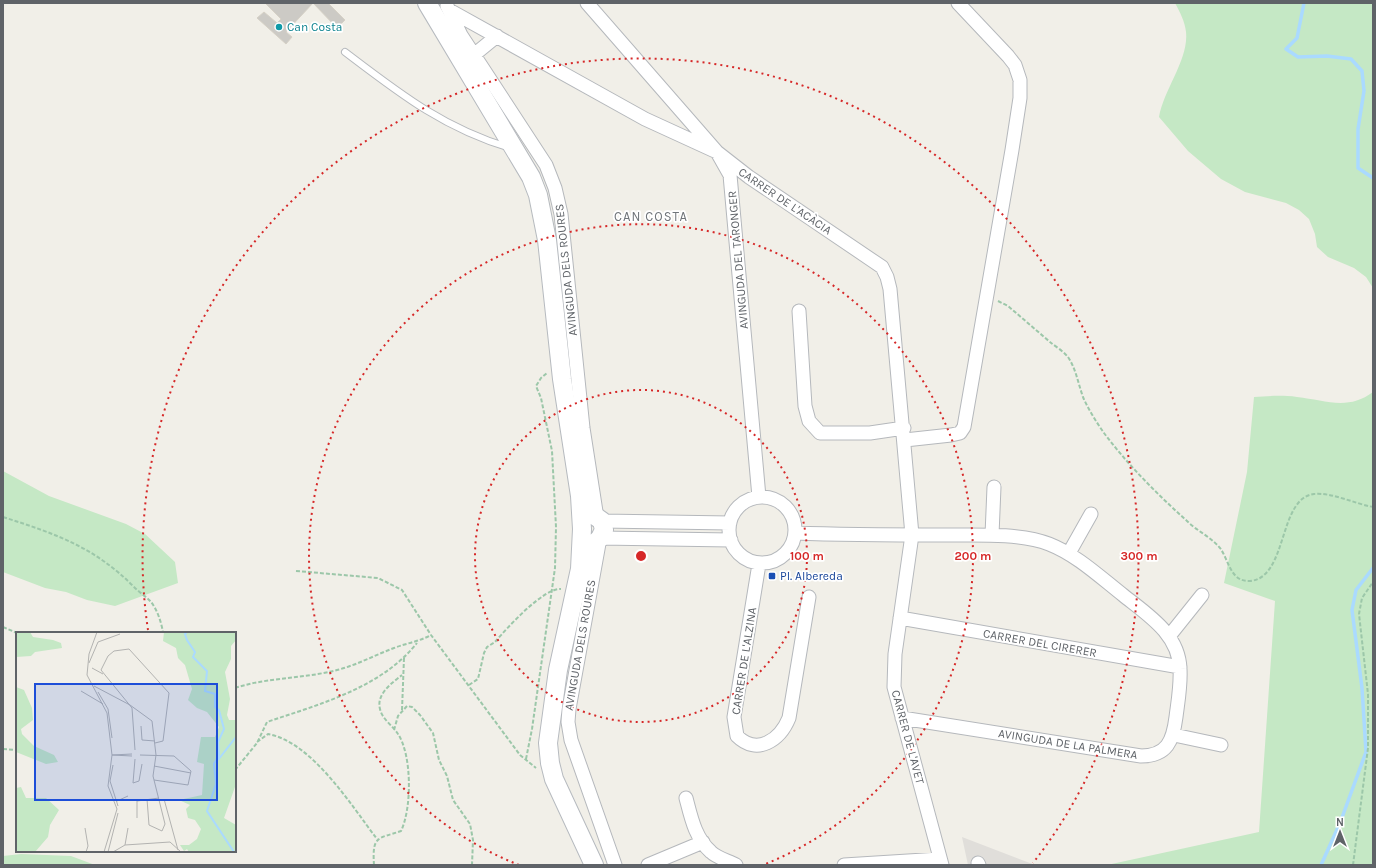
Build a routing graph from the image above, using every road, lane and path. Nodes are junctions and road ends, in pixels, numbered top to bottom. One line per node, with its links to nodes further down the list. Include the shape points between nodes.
1 (427, 3): 8 (street)
2 (587, 3): 9 (street, AVINGUDA DEL TARONGER)
3 (958, 3): 10 (street, via 1015,65 1020,80 1020,98)
4 (447, 6): 5 (street, CARRER DE L'ACÀCIA); 7 (street, AVINGUDA DELS ROURES, via 461,35)
5 (497, 36): 7 (street); 9 (street, CARRER DE L'ACÀCIA, via 645,119)
6 (345, 52): 8 (lane, via 438,119 482,140)
7 (475, 54): 21 (street, AVINGUDA DELS ROURES, via 546,165 559,200 584,428)
8 (515, 150): 12 (street, via 535,186 543,218)
9 (717, 152): 13 (street, CARRER DE L'ACÀCIA, via 749,177 882,267 890,289); 16 (street, AVINGUDA DEL TARONGER, via 730,174)
10 (988, 296): 13 (street, via 964,427 960,433 951,435); 17 (path, via 1008,306 1067,356 1075,370 1084,398 1104,432 1162,498 1220,548 1233,574 1239,578 1249,581 1259,579 1268,573 1289,521 1304,498 1313,494 1323,494)
11 (799, 311): 13 (street, via 809,421 820,433)
12 (560, 368): 15 (street); 32 (path, via 548,371 536,386 552,451 556,527)
13 (904, 434): 24 (street, CARRER DE L'ACÀCIA)
14 (994, 487): 25 (street)
15 (580, 496): 21 (street); 22 (street)
16 (759, 497): 20 (street, via 741,505); 23 (street, via 776,500 785,506 795,523)
17 (1373, 508)
18 (1091, 514): 27 (street)
19 (3, 517): 38 (path, via 58,535 92,552 122,574 152,603)
20 (730, 523): 21 (street); 26 (street)
21 (600, 526): 22 (street); 26 (street); 29 (street); 66 (street, AVINGUDA DELS ROURES, via 568,709 568,722 572,745)
22 (582, 529): 29 (street)
23 (795, 533): 24 (street); 28 (street, via 793,544 787,553 774,561)
24 (912, 535): 25 (street); 36 (street, CARRER DE L'AVET)
25 (992, 535): 27 (street, via 1047,543)
26 (731, 540): 28 (street, via 740,555)
27 (1069, 553): 41 (street, via 1156,621)
28 (759, 564): 35 (street, CARRER DE L'ALZINA, via 734,717 736,736 743,743 751,746 767,742 781,734 789,718)
29 (580, 569): 33 (street)
30 (296, 571): 40 (path, via 378,578 402,590)
31 (1373, 582): 70 (path, via 1362,598 1359,614 1368,694 1368,748)
32 (553, 589): 33 (path, via 560,588); 46 (path, via 536,600 487,647 478,679); 56 (path)
33 (575, 594): 58 (street, via 549,725 548,750)
34 (1202, 595): 41 (street)
35 (808, 597)
36 (900, 618): 44 (street, CARRER DEL CIRERER); 49 (street, CARRER DE L'AVET, via 894,687)
37 (3, 627): 39 (path)
38 (163, 632)
39 (16, 633)
40 (431, 635): 42 (path); 46 (path)
41 (1170, 636): 44 (street)
42 (417, 643): 43 (path); 47 (path, via 394,648 337,670 255,681)
43 (404, 658): 45 (path); 52 (path, via 364,686 267,722)
44 (1180, 667): 51 (street)
45 (402, 675): 48 (path); 50 (path, via 381,697 383,715)
46 (469, 685): 56 (path, via 520,755)
47 (236, 688)
48 (402, 710): 50 (path); 64 (path, via 407,706 412,707 433,733 453,800 470,824 473,840)
49 (902, 718): 51 (street, AVINGUDA DE LA PALMERA, via 1141,756 1154,756 1165,748); 62 (street, CARRER DE L'AVET)
50 (394, 730): 60 (path, via 404,746 407,758 409,775 406,814 401,830)
51 (1174, 735): 53 (street)
52 (257, 743): 57 (path); 60 (path, via 268,734 281,736 312,758)
53 (1221, 745)
54 (3, 749): 55 (path)
55 (16, 750)
56 (526, 759): 58 (path)
57 (236, 769)
58 (554, 778): 65 (street)
59 (686, 798): 61 (street, via 695,831)
60 (377, 839): 63 (path)
61 (703, 842): 67 (street); 68 (street, via 711,853)
62 (941, 862): 69 (street)
63 (374, 865)
64 (472, 865)
65 (594, 865)
66 (615, 865)
67 (648, 865)
68 (736, 865)
69 (844, 865)
70 (1354, 865)

